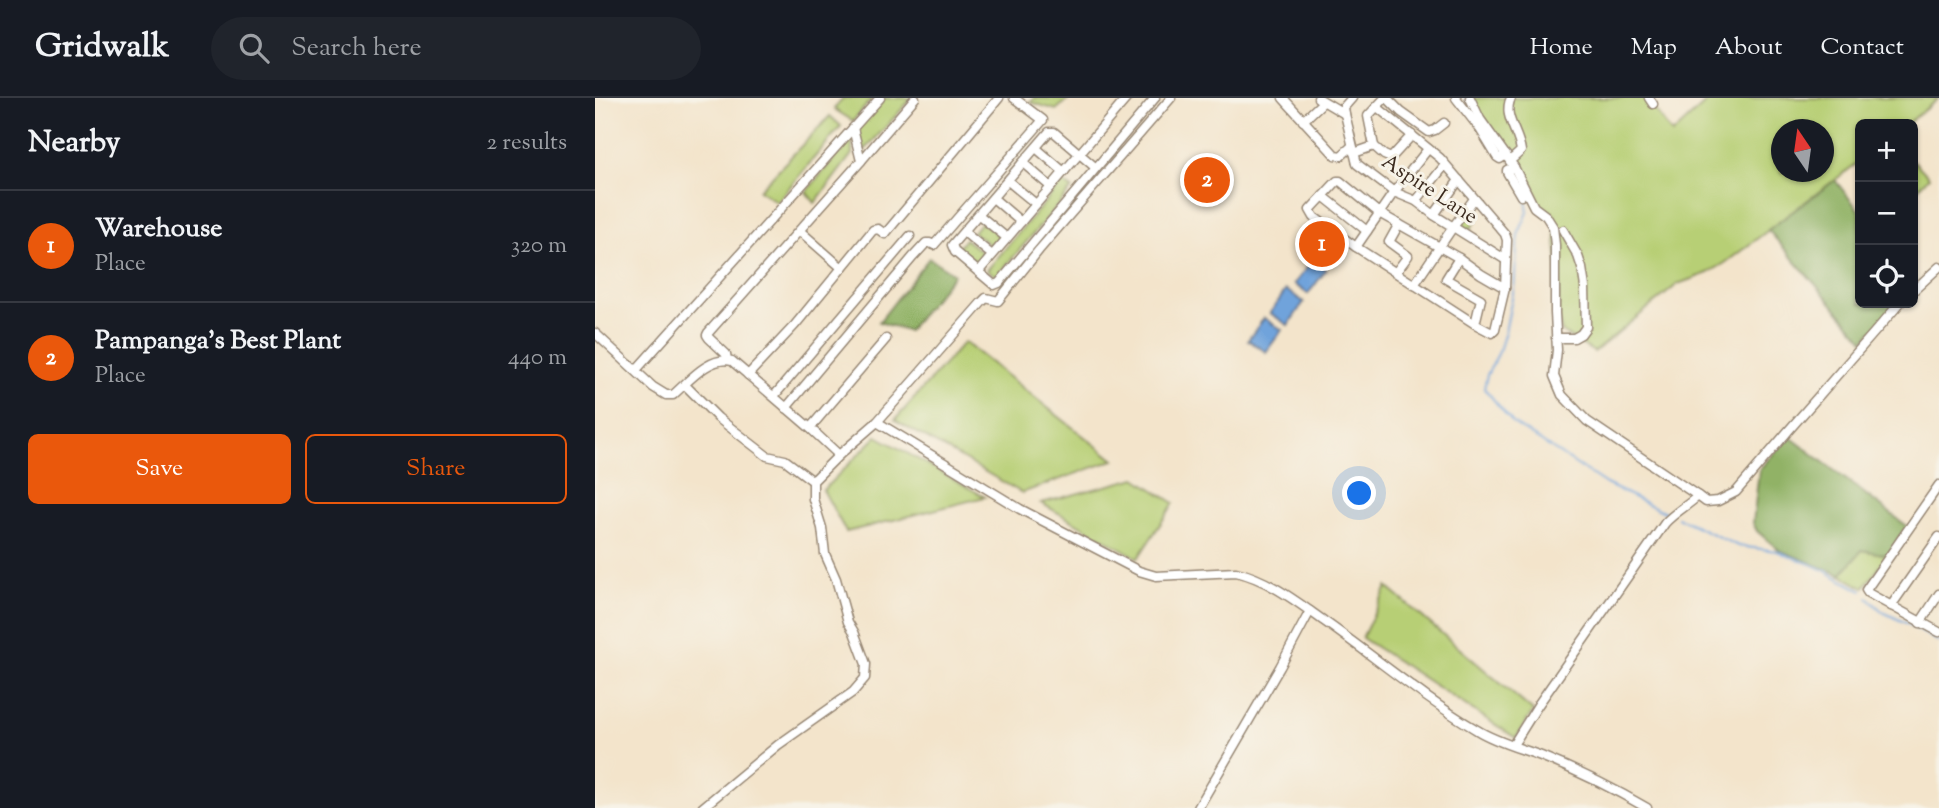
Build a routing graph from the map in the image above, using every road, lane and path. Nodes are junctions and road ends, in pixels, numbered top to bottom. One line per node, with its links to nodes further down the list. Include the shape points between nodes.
1 (880, 98): 18 (street)
2 (915, 98): 25 (street)
3 (999, 98): 60 (street, via 885,234 873,230)
4 (1126, 98): 24 (street)
5 (1155, 98): 29 (street)
6 (1171, 98): 77 (street, via 998,301 986,298 982,302)
7 (1283, 98): 16 (street)
8 (1352, 98): 15 (street, via 1344,107)
9 (1456, 98): 26 (street, via 1496,157)
10 (1470, 98): 26 (street)
11 (1511, 98): 26 (street, via 1508,114 1521,151)
12 (1020, 100): 76 (street, via 1043,120 934,245 926,243)
13 (1320, 100): 15 (street); 16 (street)
14 (1382, 102): 17 (street, via 1429,132); 19 (street); 20 (street, via 1368,116)
15 (1345, 114): 23 (street, Aspire Lane)
16 (1303, 121): 23 (street, via 1335,155)
17 (1444, 123)
18 (853, 128): 25 (street); 72 (street)
19 (1412, 135): 20 (street, via 1391,158); 22 (street)
20 (1374, 146): 23 (street)
21 (1036, 148): 24 (street, via 1054,132); 27 (street); 30 (street)
22 (1428, 149): 28 (street); 35 (street)
23 (1353, 150): 35 (street, Aspire Lane, via 1357,164)
24 (1079, 154): 29 (street); 30 (street)
25 (861, 161): 49 (street)
26 (1508, 162): 33 (street)
27 (1023, 163): 32 (street); 34 (street)
28 (1445, 165): 31 (street); 40 (street)
29 (1095, 168): 61 (street, via 999,283 994,285)
30 (1064, 172): 34 (street)
31 (1459, 180): 39 (street); 44 (street)
32 (1008, 181): 38 (street); 41 (street)
33 (1519, 185): 37 (street); 69 (street, via 1549,219 1554,233)
34 (1051, 187): 41 (street)
35 (1394, 192): 40 (street, Aspire Lane); 42 (street)
36 (1323, 196): 42 (street, via 1340,181); 50 (street); 55 (street, via 1311,214)
37 (1521, 196)
38 (993, 198): 43 (street); 45 (street)
39 (1474, 199): 47 (street); 58 (street, via 1505,234)
40 (1416, 201): 44 (street, Aspire Lane)
41 (1036, 204): 45 (street)
42 (1379, 213): 46 (street); 50 (street)
43 (979, 215): 51 (street); 53 (street)
44 (1434, 215): 47 (street, Aspire Lane)
45 (1021, 222): 53 (street)
46 (1399, 224): 54 (street); 62 (street, via 1389,242 1408,257)
47 (1453, 227): 54 (street); 58 (street, Aspire Lane)
48 (1563, 230): 69 (street, via 1582,268 1586,327 1574,338)
49 (800, 231): 60 (street); 71 (street, via 708,333)
50 (1367, 231): 55 (street)
51 (964, 232): 56 (street); 61 (street, via 952,248)
52 (910, 236): 75 (street)
53 (1007, 238): 56 (street)
54 (1440, 246): 57 (street); 63 (street)
55 (1356, 247): 62 (street)
56 (992, 255): 61 (street)
57 (1459, 258): 65 (street); 67 (street, via 1446,278 1481,299)
58 (1506, 260): 65 (street)
59 (1939, 267): 64 (street)
60 (842, 268): 73 (street)
61 (978, 271)
62 (1396, 272): 63 (street)
63 (1415, 285): 67 (street)
64 (1918, 286)
65 (1505, 288): 67 (street, via 1494,332)
66 (1896, 308): 82 (street, via 1736,492 1718,501 1706,502)
67 (1475, 324)
68 (595, 333): 72 (street)
69 (1556, 338): 82 (street, via 1554,376 1573,408)
70 (886, 339): 78 (street)
71 (727, 360): 73 (street); 74 (street, via 712,363)
72 (636, 370): 74 (street, via 666,395)
73 (748, 375): 75 (street)
74 (685, 385): 80 (street, via 767,456 785,460)
75 (773, 396): 76 (street)
76 (786, 408): 78 (street)
77 (877, 422): 79 (street); 86 (street, via 1020,509 1139,571 1156,576 1249,575)
78 (810, 428): 79 (street)
79 (839, 455): 80 (street)
80 (813, 481): 90 (street, via 825,554 866,664 865,678)
81 (1938, 490): 85 (street, via 1866,590)
82 (1697, 496): 89 (street, via 1665,523)
83 (1939, 537): 85 (street)
84 (1939, 594): 87 (street)
85 (1891, 606): 87 (street)
86 (1310, 611): 89 (street, via 1426,699 1480,732); 91 (street)
87 (1920, 623): 88 (street)
88 (1939, 632)
89 (1513, 745): 92 (street)
90 (702, 808)
91 (1198, 808)
92 (1647, 808)

